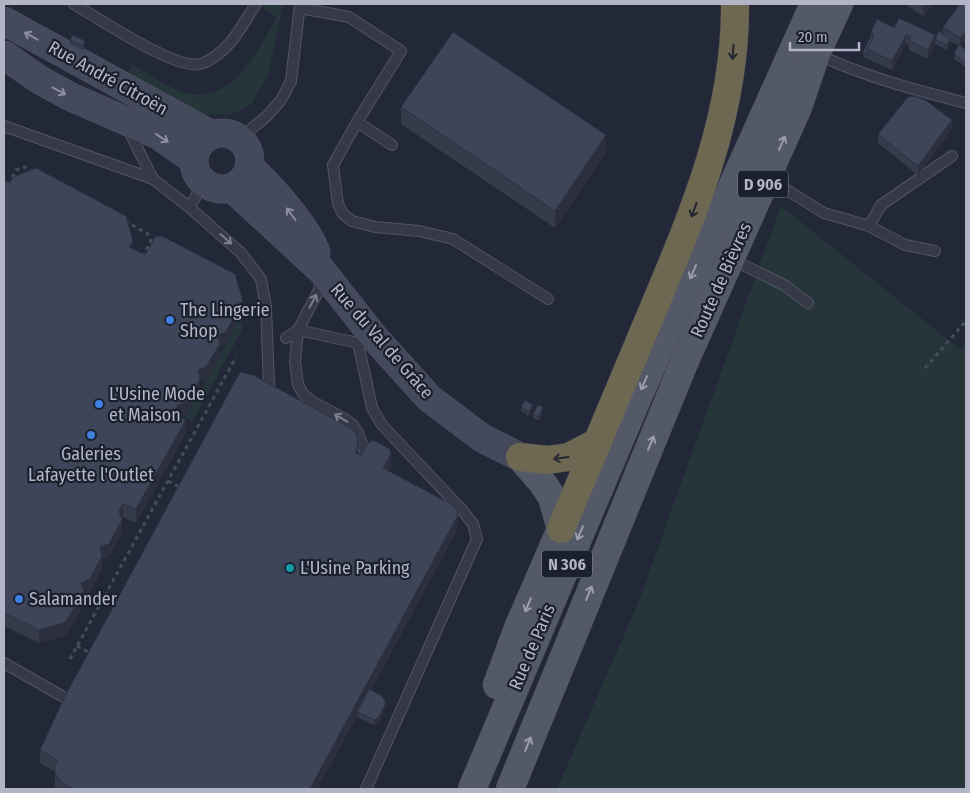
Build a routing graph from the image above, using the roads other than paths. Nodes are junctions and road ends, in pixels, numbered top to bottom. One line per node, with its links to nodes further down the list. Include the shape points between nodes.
1 (74, 4): 2 (lane, via 149,49 176,61 199,65 228,46)
2 (256, 4)
3 (735, 4): 37 (highway, one-way to 37, via 732,62 710,166)
4 (814, 4): 33 (main road, D 906, one-way to 33)
5 (839, 4): 8 (main road, Route de Bièvres / D 906)
6 (300, 6): 12 (lane, via 350,17 401,52); 15 (lane, via 290,81 281,100 267,116)
7 (4, 21): 14 (street, Rue André Citroën, one-way to 7)
8 (816, 54): 10 (lane, via 908,88); 20 (main road, Route de Bièvres / D 906, one-way to 8, via 798,108)
9 (4, 55): 11 (street, Rue André Citroën, one-way to 11, via 71,97)
10 (966, 103)
11 (124, 119): 18 (street, Rue André Citroën, one-way to 18, via 158,135); 21 (lane)
12 (357, 122): 16 (lane); 29 (lane, via 333,165 338,204 343,214 352,222 453,239)
13 (4, 126): 21 (lane)
14 (212, 135): 15 (street, via 224,133); 18 (street, via 196,148)
15 (239, 139): 19 (street, via 245,144)
16 (392, 145)
17 (952, 156): 25 (lane, via 881,204)
18 (192, 159): 22 (street, via 195,172)
19 (250, 167): 23 (street, via 240,183); 28 (street, Rue du Val de Grâce, one-way to 19, via 313,242 276,194)
20 (768, 174): 25 (lane, via 782,187 824,213); 27 (main road, Route de Bièvres / D 906)
21 (153, 179): 24 (lane)
22 (204, 184): 23 (street, via 222,190); 24 (lane)
23 (232, 188): 28 (street, Rue du Val de Grâce)
24 (189, 207): 36 (lane, one-way to 36, via 242,253 261,279 266,307 269,386)
25 (868, 226): 26 (lane, via 905,245)
26 (936, 251)
27 (730, 258): 30 (lane, via 784,285); 35 (main road, Route de Bièvres / D 906)
28 (322, 271): 31 (lane, one-way to 28, via 319,290); 34 (street, Rue du Val de Grâce)
29 (548, 299)
30 (808, 303)
31 (298, 330): 32 (lane); 34 (lane); 38 (lane, one-way to 31, via 353,425 313,402 298,385 295,361)
32 (286, 338)
33 (663, 339): 45 (main road, Rue de Paris / N 306, one-way to 45)
34 (366, 340): 39 (street, Rue du Val de Grâce, via 429,398 482,438); 43 (lane, via 372,408 382,425 464,511 473,524 477,540)
35 (684, 364): 46 (main road, Rue de Paris / N 306, one-way to 35)
36 (263, 402)
37 (598, 442): 39 (highway, one-way to 39, via 569,457 547,460); 40 (highway)
38 (367, 457)
39 (520, 458): 40 (main road, via 552,497)
40 (561, 528): 44 (main road, one-way to 44, via 508,654 475,743)
41 (4, 663): 42 (lane)
42 (83, 708)
43 (366, 789)
44 (464, 789)
45 (472, 789)
46 (510, 789)

